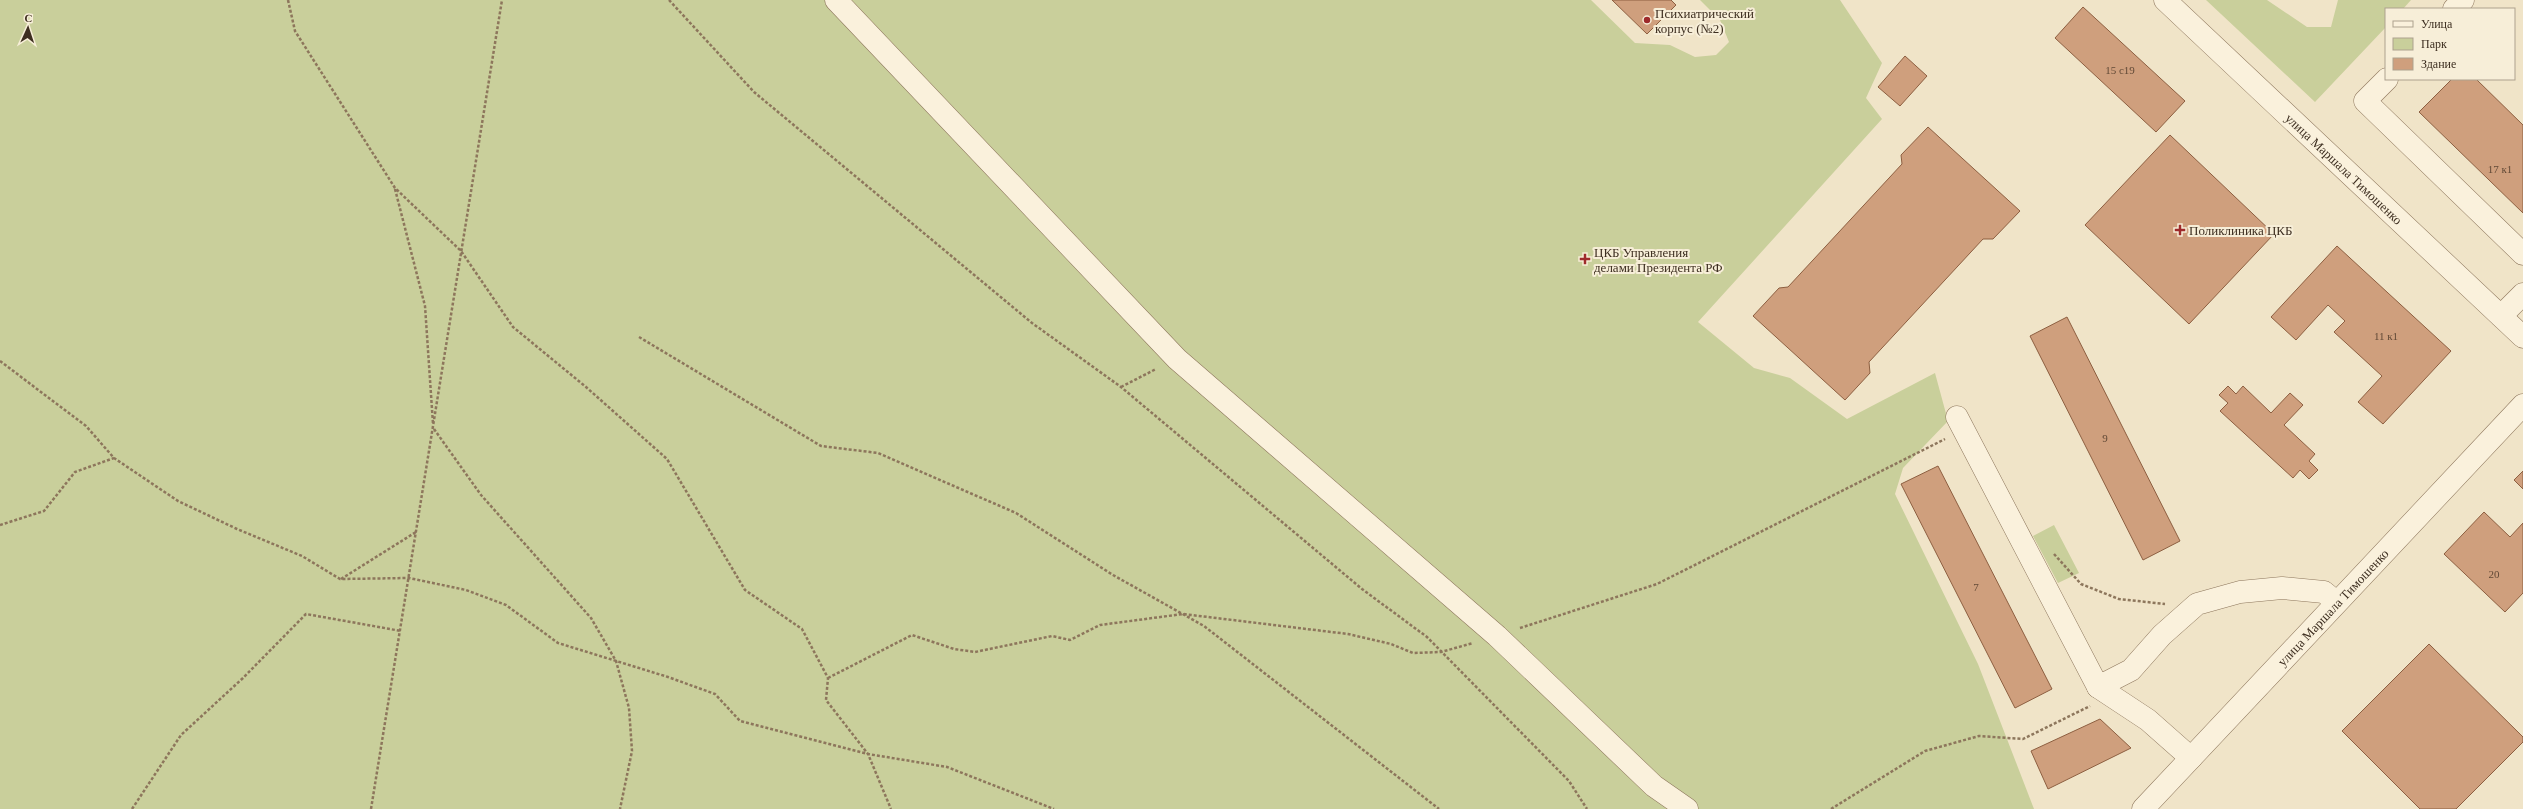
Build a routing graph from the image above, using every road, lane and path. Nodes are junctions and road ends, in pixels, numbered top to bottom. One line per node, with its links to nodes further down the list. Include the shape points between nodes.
1 (288, 0): 9 (path, via 295,31)
2 (502, 0): 10 (path)
3 (669, 0): 18 (path, via 754,92 1032,323)
4 (836, 0): 16 (street)
5 (2165, 0): 13 (street, улица Маршала Тимошенко)
6 (2463, 0): 7 (street)
7 (2455, 8)
8 (2386, 80): 11 (street, via 2365,101)
9 (395, 188): 10 (path); 21 (path, via 425,306)
10 (461, 251): 21 (path); 35 (path, via 512,327 586,387 667,459 745,590 802,629)
11 (2523, 254)
12 (2523, 294): 13 (street)
13 (2501, 316): 15 (street, улица Маршала Тимошенко)
14 (639, 337): 30 (path, via 821,446 878,453 1016,513 1113,575)
15 (2523, 337)
16 (1177, 359): 18 (path); 32 (street)
17 (0, 361): 22 (path, via 86,426)
18 (1121, 386): 33 (path, via 1356,584 1427,637)
19 (2523, 405): 28 (street, улица Маршала Тимошенко)
20 (1960, 424): 25 (street); 32 (path, via 1885,468 1657,584)
21 (434, 429): 24 (path); 34 (path, via 481,496 591,618)
22 (114, 458): 23 (path, via 75,472 44,511); 27 (path, via 178,501 302,556)
23 (0, 525)
24 (417, 532): 26 (path); 27 (path)
25 (2032, 561): 29 (path, via 2052,551 2082,584 2119,599 2171,605); 36 (street)
26 (409, 578): 27 (path); 31 (path); 34 (path, via 466,590 506,605 558,643)
27 (340, 579)
28 (2336, 602): 29 (street, via 2324,592 2282,588 2240,592); 38 (street, улица Маршала Тимошенко)
29 (2197, 604): 36 (street, via 2162,635 2131,670)
30 (1183, 614): 33 (path, via 1348,634 1391,644 1413,653); 35 (path, via 1100,625 1070,640 1052,636 975,652 954,649 912,635); 44 (path, via 1204,626)
31 (401, 631): 39 (path, via 306,614 243,678 181,735); 40 (path)
32 (1497, 636): 33 (path); 46 (street, via 1654,786)
33 (1441, 652): 45 (path, via 1569,781)
34 (616, 661): 37 (path, via 715,694 740,721); 41 (path, via 629,708 632,751)
35 (828, 678): 37 (path, via 826,700)
36 (2098, 687): 38 (street, via 2148,720); 47 (path, via 2089,708 2023,739 1980,736 1925,751)
37 (868, 754): 42 (path); 43 (path, via 947,767)
38 (2190, 758): 48 (street, улица Маршала Тимошенко)
39 (132, 809)
40 (371, 809)
41 (620, 809)
42 (891, 809)
43 (1054, 809)
44 (1439, 809)
45 (1587, 809)
46 (1687, 809)
47 (1831, 809)
48 (2143, 809)

